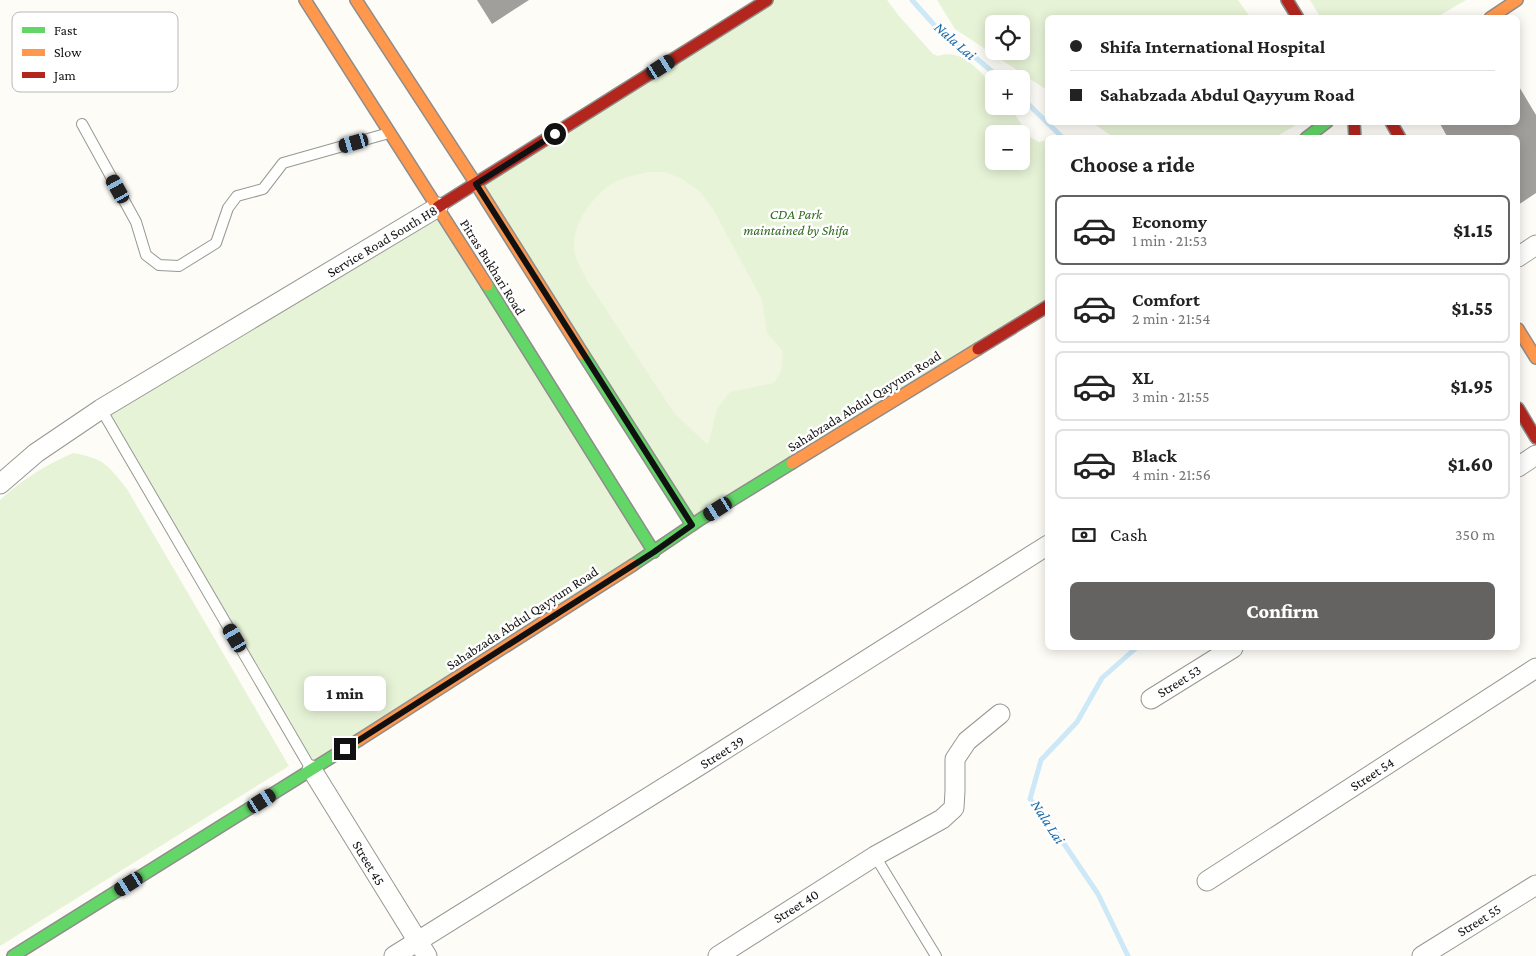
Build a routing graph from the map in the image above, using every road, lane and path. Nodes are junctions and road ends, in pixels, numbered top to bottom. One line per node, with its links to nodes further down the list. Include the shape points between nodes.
1 (305, 0): 10 (street, Pitras Bukhari Road)
2 (356, 0): 12 (street)
3 (767, 0): 12 (street, Service Road South H8)
4 (1287, 0): 6 (street)
5 (1517, 0): 7 (street)
6 (1296, 15)
7 (1494, 15)
8 (82, 124): 10 (lane, via 136,222 146,255 159,265 179,266 216,243 228,208 237,196 263,189 283,163)
9 (1323, 125): 11 (street)
10 (390, 133): 13 (street, Pitras Bukhari Road)
11 (1310, 135)
12 (476, 184): 13 (street, Service Road South H8); 25 (street)
13 (438, 207): 19 (street, Service Road South H8); 27 (street, Pitras Bukhari Road)
14 (1536, 245): 15 (street)
15 (1520, 256)
16 (1045, 308): 25 (street, Sahabzada Abdul Qayyum Road)
17 (1520, 332): 18 (street)
18 (1536, 358)
19 (101, 410): 24 (street, Service Road South H8, via 36,454); 32 (lane)
20 (1520, 411): 21 (street)
21 (1536, 438)
22 (1536, 455): 23 (street)
23 (1520, 466)
24 (0, 484)
25 (692, 525): 27 (street, Sahabzada Abdul Qayyum Road)
26 (1045, 547): 36 (street, Street 39, via 696,768)
27 (654, 552): 32 (street, Sahabzada Abdul Qayyum Road)
28 (1230, 650): 30 (street, Street 53)
29 (1536, 668): 34 (street, Street 54)
30 (1151, 699)
31 (1000, 714): 33 (street, Street 40, via 967,741 955,759 954,808 942,819)
32 (312, 770): 36 (street, Street 45); 37 (street, Sahabzada Abdul Qayyum Road)
33 (875, 856): 39 (street, Street 40); 40 (lane)
34 (1207, 881)
35 (1536, 884): 41 (street, Street 55)
36 (422, 949): 38 (street, Street 39)
37 (13, 956)
38 (394, 956)
39 (718, 956)
40 (936, 956)
41 (1422, 956)

